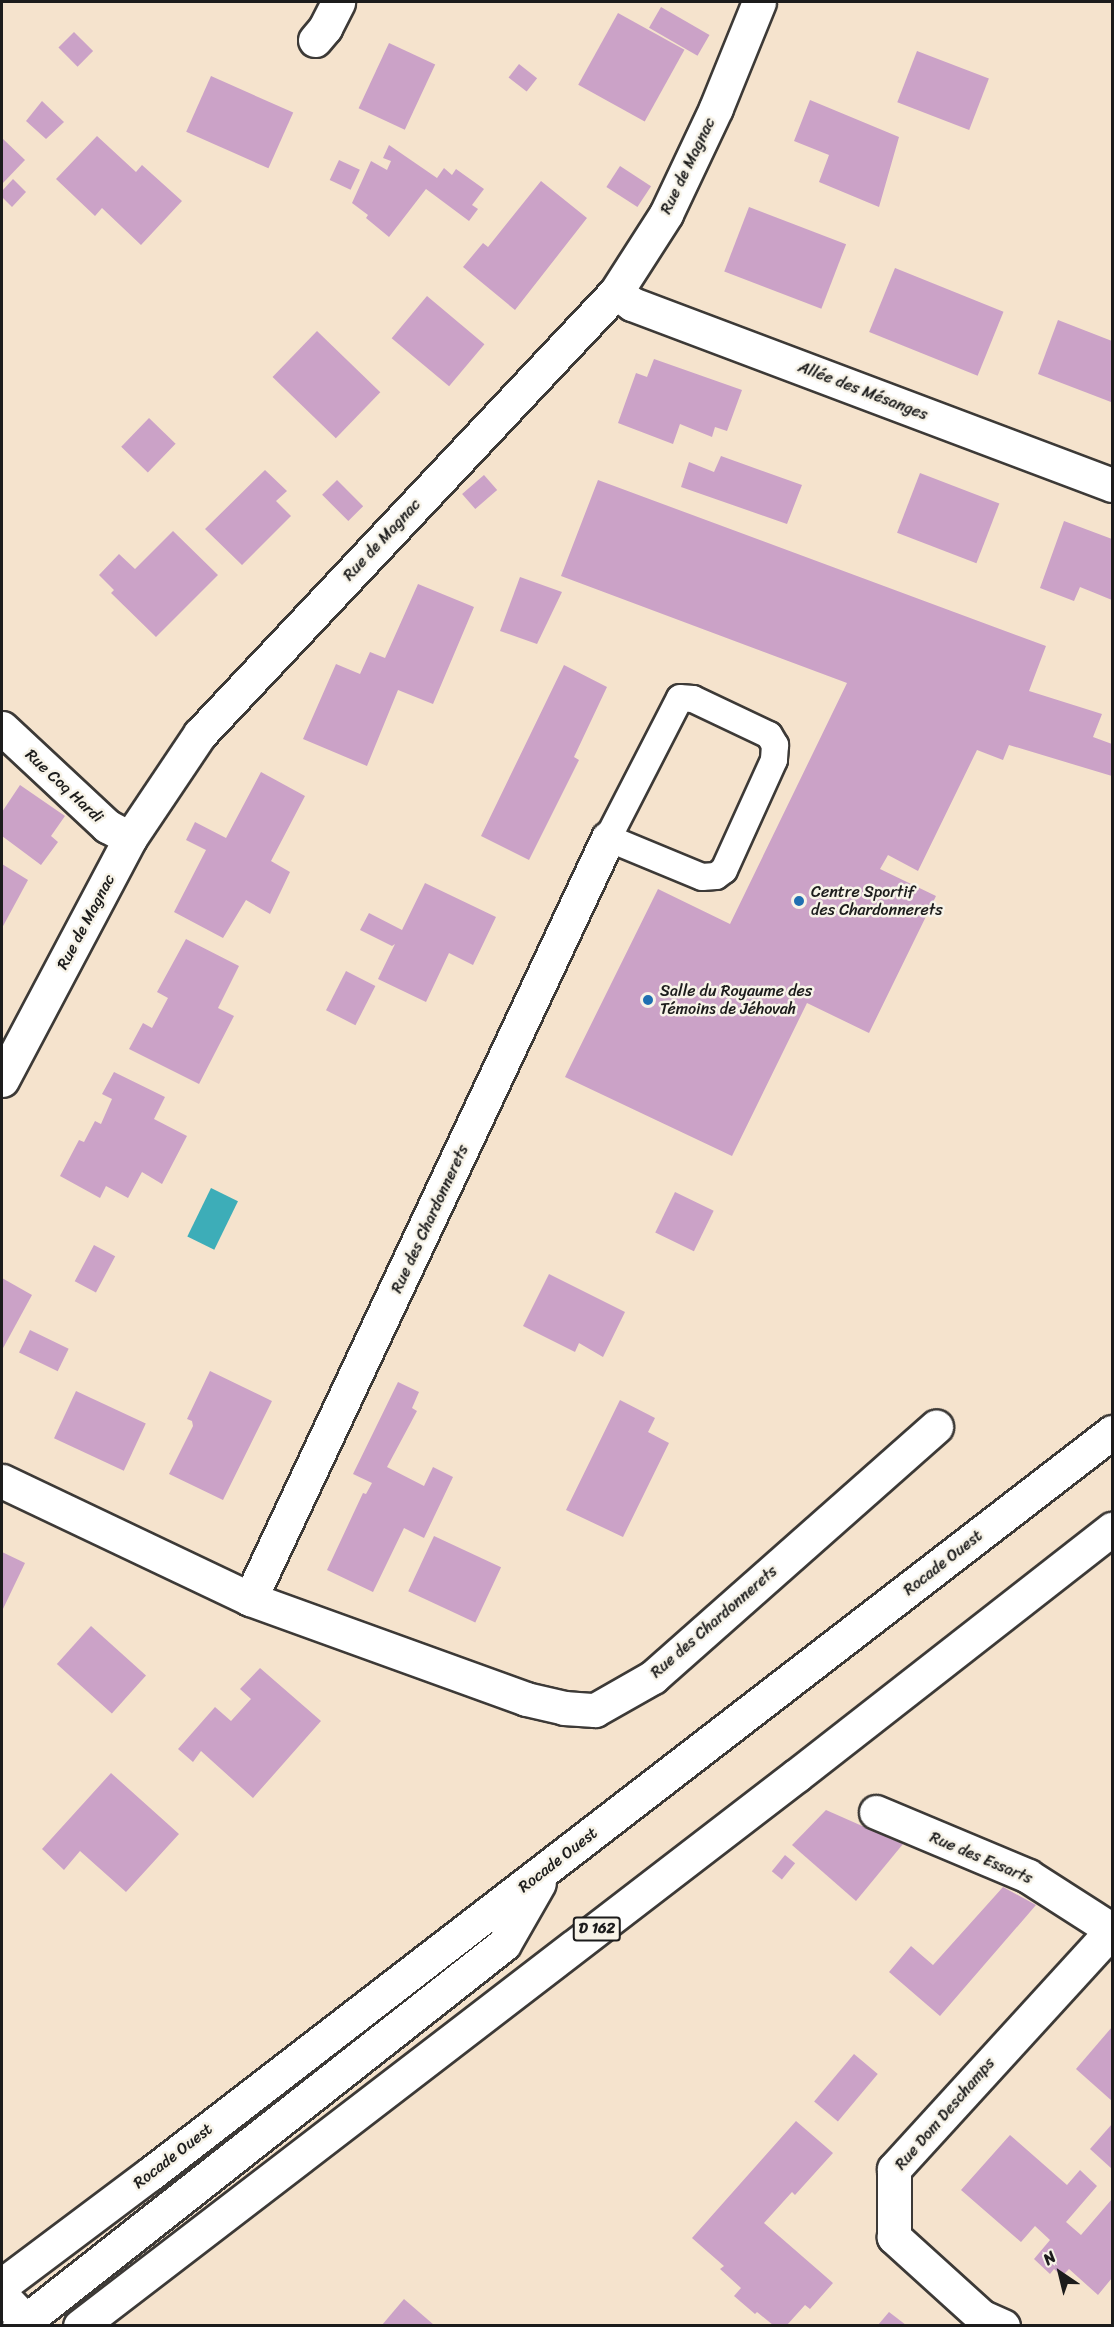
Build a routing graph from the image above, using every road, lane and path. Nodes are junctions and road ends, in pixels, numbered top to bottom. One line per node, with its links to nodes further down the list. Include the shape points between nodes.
1 (338, 2): 3 (street)
2 (759, 2): 4 (street, Rue de Magnac, via 716,108 666,214)
3 (315, 40)
4 (616, 292): 5 (street, Allée des Mésanges, via 632,304); 7 (street, Rue de Magnac, via 200,734)
5 (1113, 485)
6 (2, 728): 7 (street, Rue Coq Hardi, via 107,826)
7 (130, 838): 9 (street, Rue de Magnac)
8 (608, 838): 8 (lane, via 680,698 693,699 769,735 775,745 774,760 724,870 716,876 702,877); 14 (street, Rue des Chardonnerets)
9 (2, 1080)
10 (936, 1427): 14 (street, Rue des Chardonnerets, via 653,1677 595,1710 526,1699)
11 (1113, 1432): 16 (street, Rocade Ouest)
12 (2, 1481): 14 (street, Rue des Chardonnerets)
13 (1113, 1529): 21 (street, D 162)
14 (250, 1599)
15 (876, 1812): 17 (street, Rue des Essarts, via 1028,1876)
16 (548, 1868): 18 (street, Rocade Ouest); 20 (street, via 504,1944)
17 (1112, 1930): 22 (street, Rue Dom Deschamps, via 894,2169 894,2237 981,2316)
18 (2, 2285)
19 (2, 2296): 20 (street)
20 (25, 2324)
21 (80, 2325)
22 (1003, 2325)

